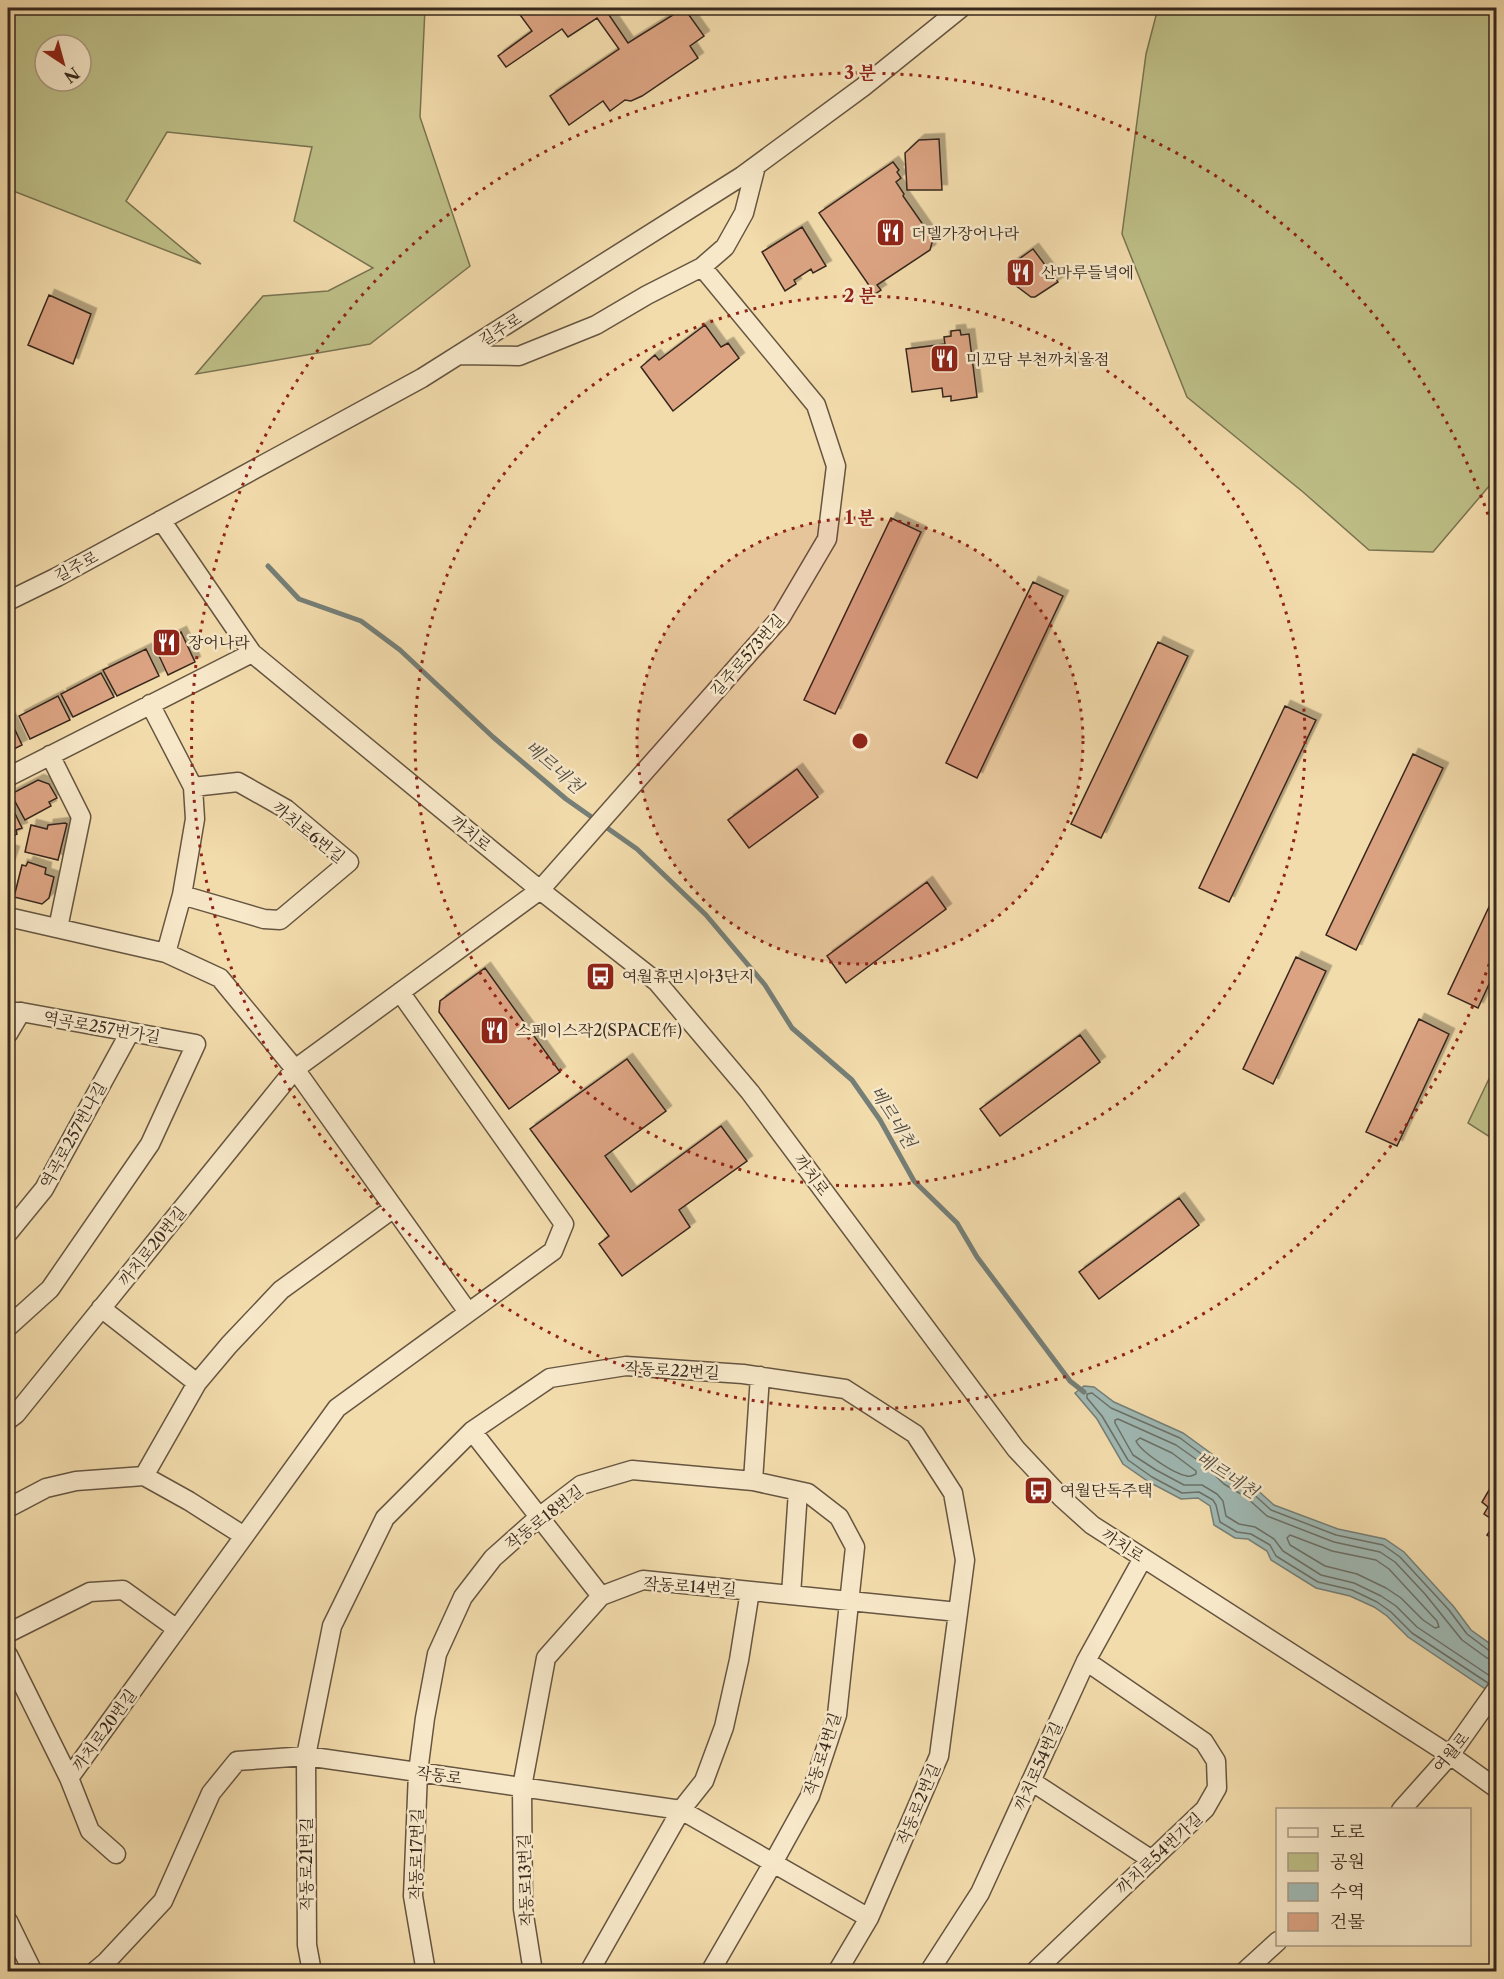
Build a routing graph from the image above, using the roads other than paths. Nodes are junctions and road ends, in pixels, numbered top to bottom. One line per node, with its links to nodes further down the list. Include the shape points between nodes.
1 (961, 8): 2 (street, 길주로)
2 (756, 166): 3 (street, via 744,213 725,247); 4 (street, 길주로)
3 (702, 267): 4 (street, via 597,325 519,356); 12 (street, 길주로573번길, via 816,405 836,466 827,539 781,617)
4 (458, 355): 5 (street, 길주로)
5 (161, 520): 6 (street, 길주로); 7 (street, 까치로)
6 (8, 601)
7 (252, 653): 8 (street); 12 (street, 까치로)
8 (150, 704): 9 (street); 11 (street)
9 (50, 755): 10 (street); 15 (street, via 81,817)
10 (8, 777)
11 (193, 787): 13 (street, via 195,819); 13 (street, 까치로6번길, via 238,782 286,809 350,862 280,920)
12 (540, 890): 17 (street, 까치로20번길); 37 (street, 까치로, via 657,982 750,1092 1016,1449 1092,1525)
13 (182, 895): 16 (street)
14 (8, 916): 15 (street)
15 (57, 928): 16 (street)
16 (166, 953): 21 (street, via 220,978)
17 (400, 992): 21 (street, 까치로20번길); 25 (street, 까치로20번길, via 564,1224 553,1251)
18 (14, 1012): 19 (street, 역곡로257번가길); 20 (street)
19 (130, 1032): 23 (street, 역곡로257번나길, via 44,1189); 26 (street, 역곡로257번가길, via 196,1044 150,1144 50,1289)
20 (8, 1034)
21 (295, 1070): 22 (street); 24 (street, 까치로20번길)
22 (394, 1208): 25 (street); 28 (street, via 281,1290)
23 (8, 1233)
24 (101, 1308): 28 (street); 29 (street, 까치로20번길)
25 (468, 1312): 36 (street, 까치로20번길, via 337,1408)
26 (8, 1327)
27 (760, 1376): 30 (street, 작동로22번길, via 626,1366 550,1378); 32 (street); 42 (street, 작동로22번길, via 845,1389 915,1434 953,1493 965,1560)
28 (197, 1383): 31 (street)
29 (8, 1420)
30 (472, 1431): 35 (street); 49 (street, 작동로22번길, via 385,1518 332,1626)
31 (144, 1476): 34 (street, via 76,1481 46,1488); 36 (street)
32 (753, 1481): 33 (street, 작동로18번길); 35 (street, 작동로18번길, via 632,1470 581,1485)
33 (798, 1491): 39 (street); 41 (street, 작동로18번길, via 808,1493 839,1517 855,1547)
34 (8, 1508)
35 (539, 1517): 40 (street); 50 (street, 작동로18번길, via 493,1558 463,1597 437,1654)
36 (244, 1536): 43 (street, 까치로20번길)
37 (1143, 1558): 46 (street, 까치로54번길); 48 (street, 까치로)
38 (750, 1591): 39 (street, 작동로14번길); 40 (street, 작동로14번길, via 643,1580); 56 (street, via 724,1727 704,1782)
39 (791, 1595): 41 (street, 작동로14번길)
40 (601, 1596): 53 (street, 작동로14번길, via 546,1658)
41 (850, 1601): 42 (street, 작동로14번길); 59 (street, 작동로4번길, via 837,1715 810,1796)
42 (958, 1612): 60 (street, 작동로2번길, via 939,1756)
43 (177, 1629): 44 (street, via 123,1590 90,1592); 51 (street, 까치로20번길)
44 (8, 1633)
45 (8, 1654): 51 (street, 까치로20번길)
46 (1086, 1661): 52 (street, 까치로54번길); 58 (street, 까치로54번가길, via 1204,1742 1216,1761 1217,1788 1205,1809)
47 (1497, 1690): 48 (street, 여월로)
48 (1450, 1755): 54 (street, 까치로); 55 (street, 여월로)
49 (306, 1756): 50 (street, 작동로); 64 (street, 작동로, via 237,1761 211,1793 164,1901); 65 (street, 작동로21번길, via 307,1945)
50 (418, 1772): 53 (street, 작동로); 66 (street, 작동로17번길, via 413,1896)
51 (69, 1778): 57 (street, via 90,1832)
52 (1031, 1781): 58 (street); 71 (street, 까치로54번길, via 980,1893)
53 (522, 1787): 56 (street, 작동로); 67 (street, 작동로13번길, via 522,1909)
54 (1497, 1788)
55 (1402, 1808)
56 (681, 1810): 59 (street, 작동로); 68 (street)
57 (116, 1854)
58 (1152, 1860): 72 (street, 까치로54번가길)
59 (773, 1863): 60 (street, 작동로); 69 (street, 작동로4번길)
60 (868, 1918): 70 (street, 작동로2번길)
61 (8, 1921): 63 (street)
62 (1276, 1943): 73 (street)
63 (33, 1971)
64 (94, 1971)
65 (312, 1971)
66 (426, 1971)
67 (533, 1971)
68 (589, 1971)
69 (710, 1971)
70 (837, 1971)
71 (929, 1971)
72 (1034, 1971)
73 (1244, 1971)

